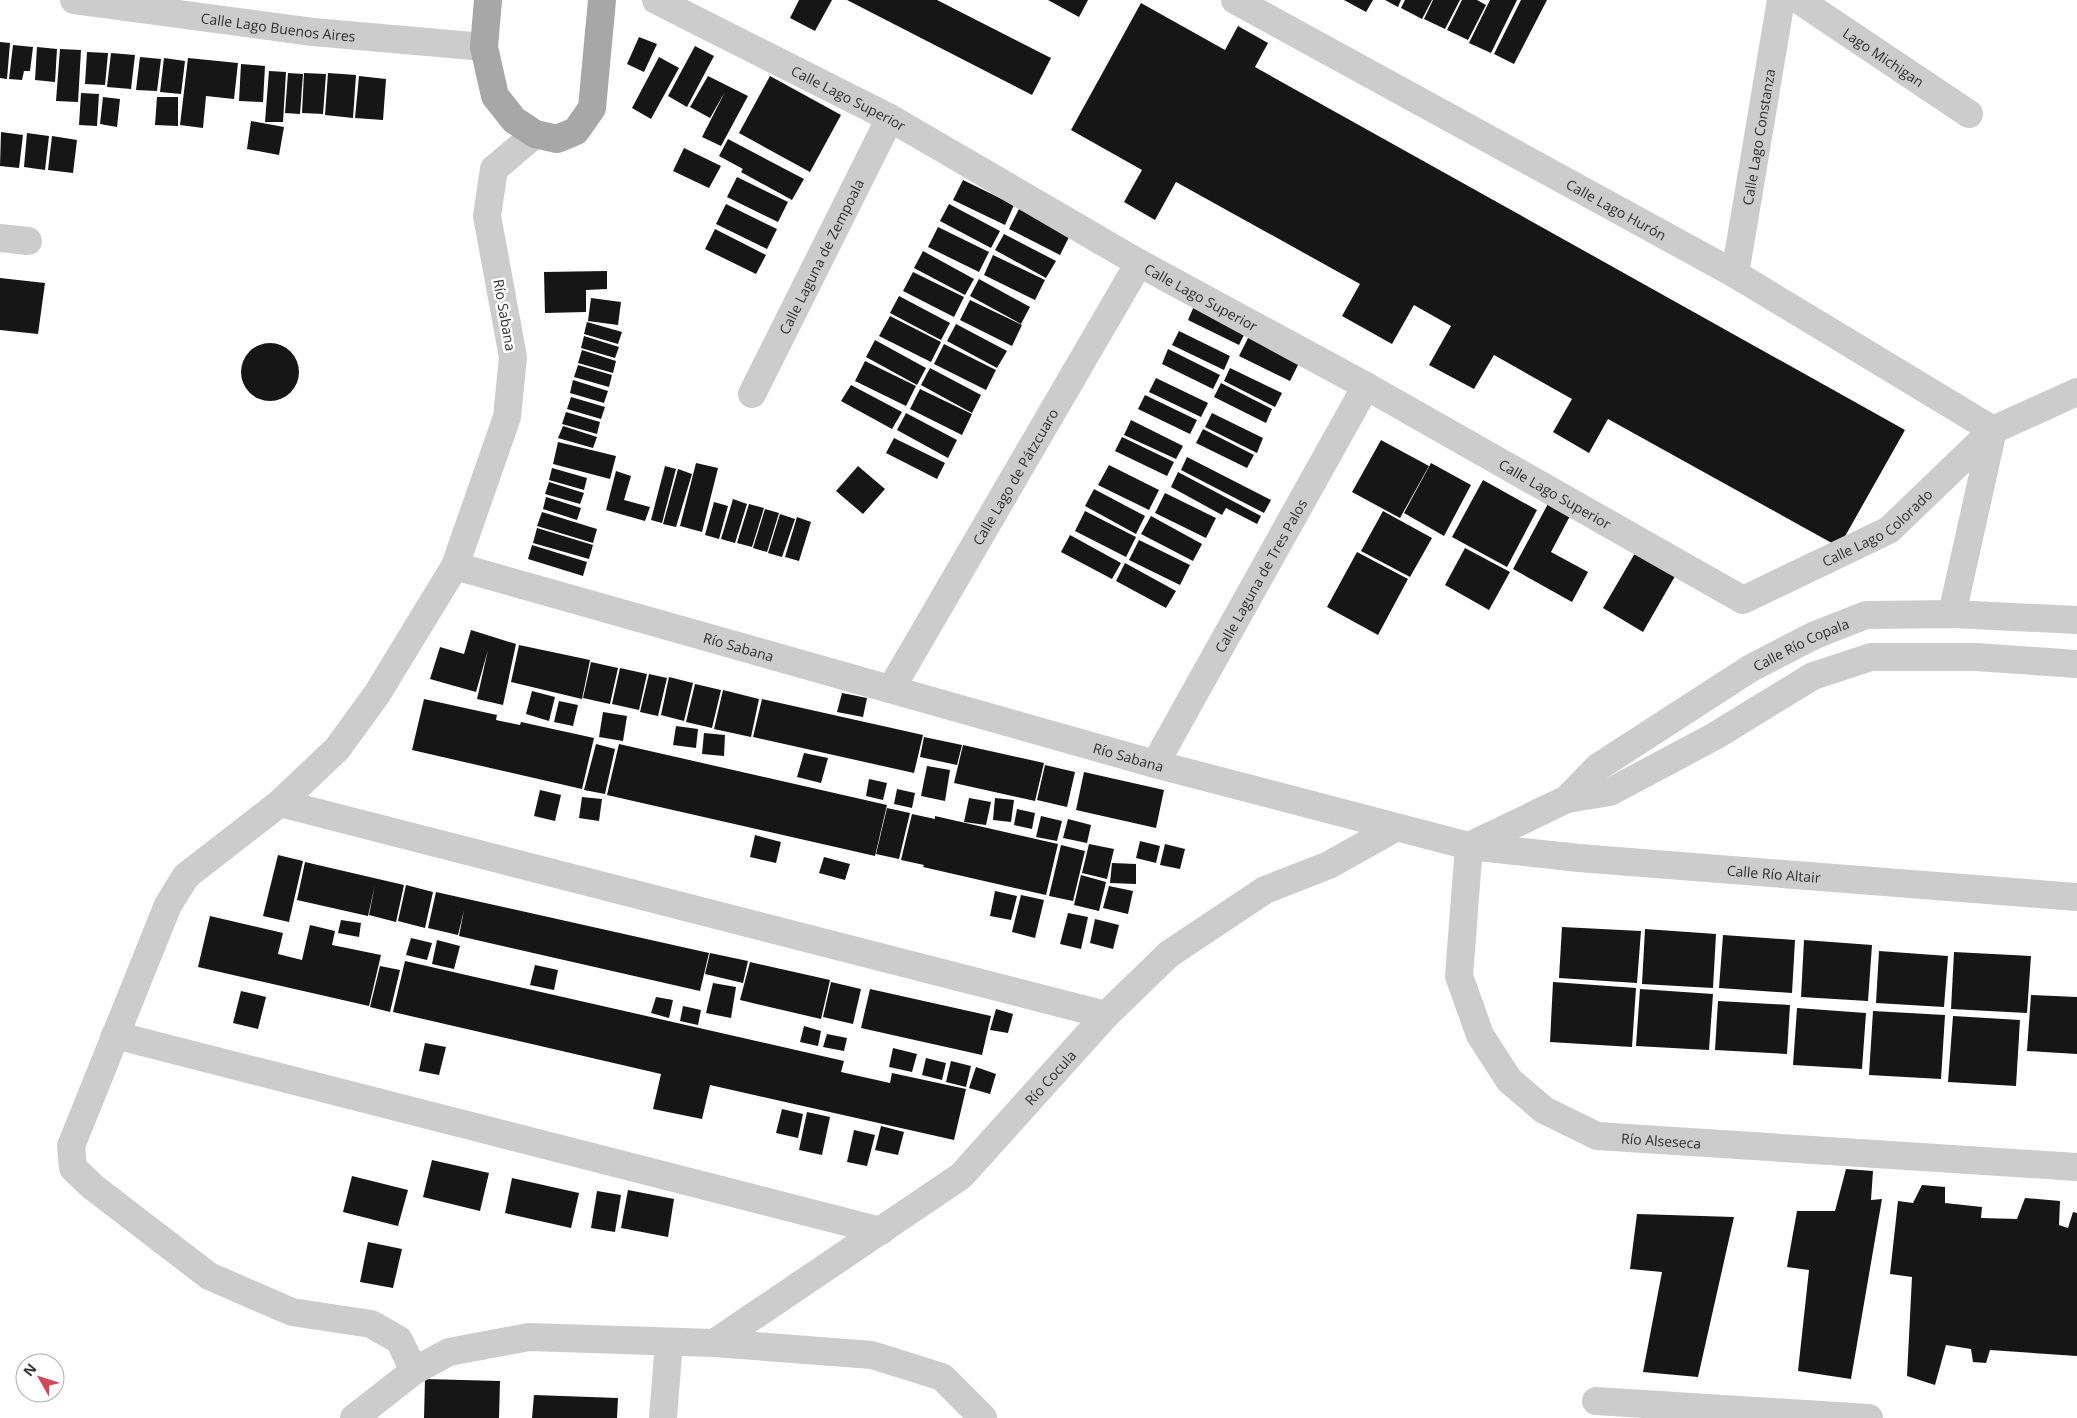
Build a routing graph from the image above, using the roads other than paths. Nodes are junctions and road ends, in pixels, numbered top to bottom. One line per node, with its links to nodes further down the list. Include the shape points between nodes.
1 (74, 0): 8 (street, Calle Lago Buenos Aires, via 304,31)
2 (488, 0): 8 (main road)
3 (602, 0): 11 (main road, via 592,108 576,131 557,139)
4 (656, 0): 10 (street, Calle Lago Superior)
5 (1235, 0): 15 (street, Calle Lago Hurón)
6 (1781, 0): 15 (street, Calle Lago Constanza)
7 (1799, 0): 9 (street, Lago Michigan)
8 (484, 48): 11 (main road, via 495,96 514,120)
9 (1969, 114)
10 (890, 118): 14 (street, Calle Lago Superior); 18 (street, Calle Laguna de Zempoala)
11 (535, 134): 20 (street, Río Sabana, via 494,169 487,216 513,357 506,417)
12 (0, 238): 13 (street)
13 (28, 241)
14 (1139, 263): 16 (street, Calle Lago Superior); 25 (street, Calle Lago de Pátzcuaro)
15 (1735, 274): 19 (street, Calle Lago Hurón)
16 (1366, 386): 21 (street, Calle Lago Superior); 26 (street, Calle Laguna de Tres Palos)
17 (2077, 392): 19 (street, Calle Lago Colorado)
18 (752, 394)
19 (1993, 430): 21 (street, Calle Lago Colorado, via 1889,530); 22 (street)
20 (456, 566): 25 (street, Río Sabana); 28 (street, via 377,694 337,749)
21 (1744, 600)
22 (1952, 614): 23 (street, Calle Río Copala); 27 (street, Calle Río Copala, via 1866,615 1816,635 1750,668 1598,767)
23 (2077, 620)
24 (2077, 664): 27 (street, Calle Río Copala, via 1976,657 1871,657 1813,676 1716,736 1610,792)
25 (891, 689): 26 (street, Río Sabana)
26 (1155, 764): 29 (street, Río Sabana)
27 (1567, 799): 30 (street, Calle Río Copala)
28 (280, 803): 32 (street); 33 (street, via 186,876 168,905)
29 (1395, 828): 30 (street, Río Sabana); 32 (street, Río Cocula, via 1329,865 1265,890 1169,954)
30 (1469, 846): 31 (street, Calle Río Altair, via 1579,858); 34 (street, Río Alseseca, via 1460,976 1480,1035 1509,1080 1544,1110 1597,1136)
31 (2077, 897)
32 (1106, 1015): 35 (street, Río Cocula, via 961,1176)
33 (116, 1035): 35 (street); 38 (street, via 71,1146 73,1168 209,1276 292,1312 371,1324 399,1340)
34 (2077, 1167)
35 (881, 1231): 37 (street, Río Cocula)
36 (668, 1342): 37 (street); 38 (street, via 529,1337 449,1352); 41 (street)
37 (714, 1343): 42 (street, via 872,1355 942,1377)
38 (414, 1370): 40 (street)
39 (1596, 1401): 43 (street)
40 (354, 1418)
41 (662, 1418)
42 (983, 1418)
43 (1869, 1418)

